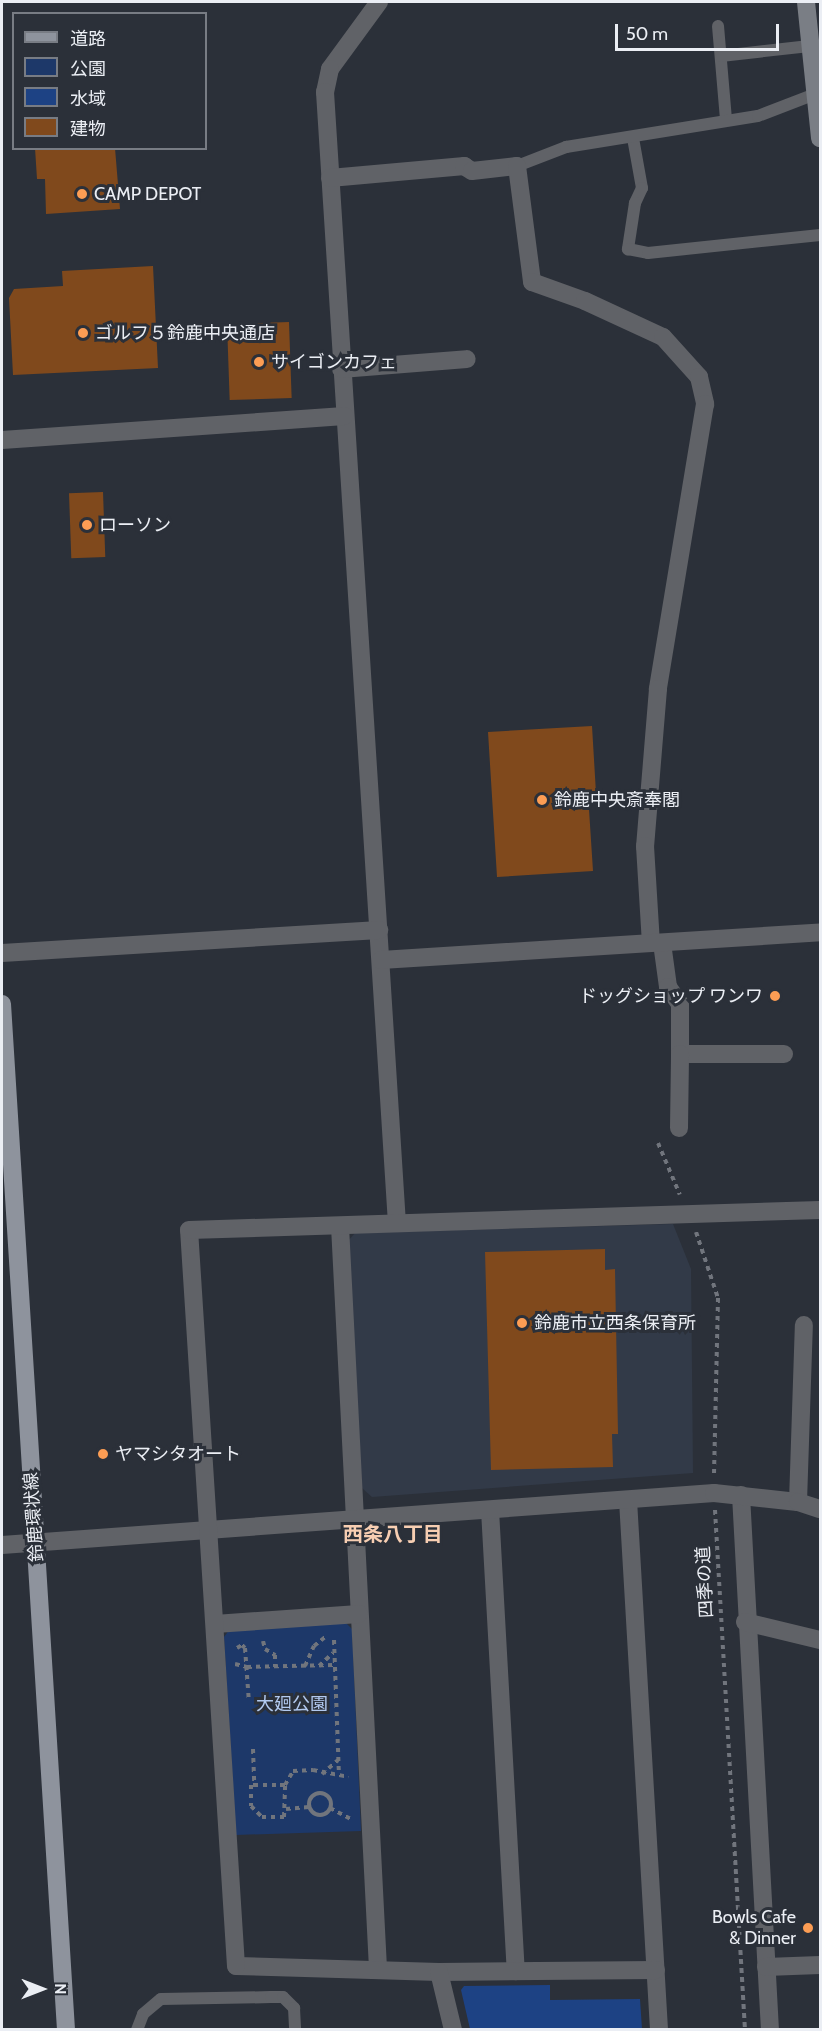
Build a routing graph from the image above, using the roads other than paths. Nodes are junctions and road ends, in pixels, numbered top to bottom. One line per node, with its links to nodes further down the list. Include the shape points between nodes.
1 (379, 2): 11 (street, via 330,69 325,92)
2 (806, 2): 4 (street)
3 (718, 26): 5 (lane)
4 (813, 42): 5 (lane); 6 (street)
5 (720, 56): 7 (lane)
6 (815, 94): 7 (lane, via 758,116); 9 (street)
7 (726, 120): 8 (lane)
8 (633, 138): 10 (lane, via 566,147); 12 (lane, via 642,188 635,203 628,249 648,252)
9 (820, 138)
10 (517, 166): 11 (street, via 472,171 464,166); 19 (street, via 532,282 585,301 663,338 699,377 705,404 658,688 645,846)
11 (330, 178): 14 (street)
12 (820, 235)
13 (467, 359): 14 (street)
14 (341, 369): 15 (street)
15 (344, 416): 16 (street); 17 (street)
16 (2, 440)
17 (379, 930): 20 (street); 21 (street)
18 (820, 932): 19 (street)
19 (656, 943): 21 (street); 23 (street, via 668,987 680,1004)
20 (2, 954)
21 (381, 960): 27 (street)
22 (2, 1004): 37 (main road, 鈴鹿環状線)
23 (680, 1054): 24 (street); 25 (street)
24 (784, 1054)
25 (679, 1128)
26 (820, 1210): 27 (street)
27 (397, 1223): 28 (street)
28 (340, 1226): 35 (street); 36 (street, via 189,1230)
29 (804, 1325): 32 (street)
30 (741, 1495): 31 (street, via 714,1493); 32 (street); 40 (street)
31 (628, 1500): 33 (street); 46 (street)
32 (798, 1502): 34 (street)
33 (490, 1509): 35 (street); 47 (street)
34 (820, 1509)
35 (354, 1519): 36 (street); 39 (street)
36 (210, 1531): 37 (street); 41 (street)
37 (36, 1544): 38 (street); 49 (main road, 鈴鹿環状線)
38 (2, 1545)
39 (359, 1614): 41 (street); 45 (street)
40 (745, 1622): 42 (street); 44 (street)
41 (215, 1624): 45 (street, via 236,1966)
42 (820, 1640)
43 (820, 1965): 44 (street)
44 (766, 1967): 54 (street)
45 (378, 1969): 48 (street)
46 (656, 1970): 47 (street); 53 (street)
47 (516, 1971): 48 (street)
48 (439, 1972): 52 (street)
49 (66, 2030)
50 (136, 2030): 51 (lane, via 143,2014 161,1999 271,1997 283,1998 294,2008)
51 (295, 2030)
52 (453, 2030)
53 (659, 2030)
54 (770, 2030)

